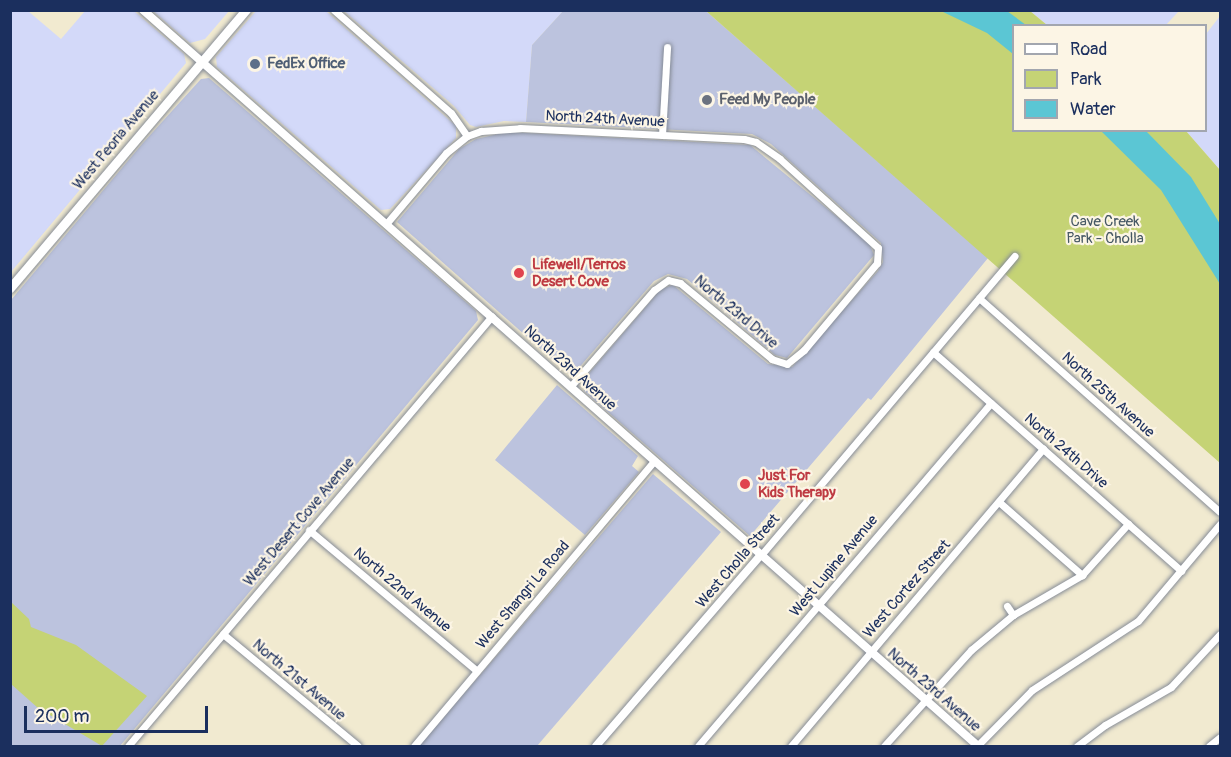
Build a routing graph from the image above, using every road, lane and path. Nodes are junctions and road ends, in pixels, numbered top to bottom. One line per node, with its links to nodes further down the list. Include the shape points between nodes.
1 (143, 10): 5 (street, North 23rd Avenue)
2 (246, 10): 5 (main road, West Peoria Avenue)
3 (334, 10): 7 (street, via 451,113)
4 (668, 47): 6 (street)
5 (202, 62): 8 (street, North 23rd Avenue); 10 (main road, West Peoria Avenue)
6 (662, 135): 7 (street, North 24th Avenue, via 520,128); 14 (street, North 24th Avenue, via 756,142 873,241 880,256 804,350)
7 (467, 136): 8 (street, via 447,153)
8 (386, 224): 12 (street, North 23rd Avenue)
9 (1016, 256): 11 (street, West Cholla Street)
10 (10, 288)
11 (979, 298): 13 (street, West Cholla Street); 20 (street, North 25th Avenue)
12 (492, 316): 15 (street, North 23rd Avenue); 23 (street, West Desert Cove Avenue)
13 (933, 352): 16 (street, North 24th Drive); 24 (street, West Cholla Street)
14 (787, 364): 15 (street, North 23rd Drive, via 772,359 680,283 668,280 654,290)
15 (570, 387): 18 (street, North 23rd Avenue)
16 (991, 403): 17 (street, North 24th Drive); 27 (street, West Lupine Avenue)
17 (1043, 449): 19 (street, West Cortez Street); 21 (street, North 24th Drive)
18 (654, 461): 24 (street, North 23rd Avenue); 33 (street, West Shangri La Road)
19 (999, 502): 26 (street); 32 (street, West Cortez Street)
20 (1221, 512)
21 (1128, 524): 25 (street, North 24th Drive); 26 (street)
22 (1221, 524): 25 (street)
23 (309, 530): 30 (street, West Desert Cove Avenue); 33 (street, North 22nd Avenue)
24 (761, 555): 27 (street, North 23rd Avenue); 40 (street, West Cholla Street)
25 (1181, 571): 36 (street, via 1138,621 1032,690)
26 (1082, 575): 29 (street)
27 (818, 606): 32 (street, North 23rd Avenue); 41 (street, West Lupine Avenue)
28 (1007, 606): 29 (street)
29 (1013, 615): 34 (street, via 971,650)
30 (223, 634): 37 (street, West Desert Cove Avenue); 38 (street, North 21st Avenue)
31 (1221, 634): 44 (street, via 1172,687 1105,725)
32 (871, 652): 34 (street, North 23rd Avenue); 42 (street, West Cortez Street)
33 (477, 671): 39 (street, West Shangri La Road)
34 (925, 699): 36 (street, North 23rd Avenue); 43 (street)
35 (1221, 737): 45 (street)
36 (977, 746)
37 (128, 747)
38 (358, 747)
39 (414, 747)
40 (596, 747)
41 (698, 747)
42 (791, 747)
43 (884, 747)
44 (1077, 747)
45 (1209, 747)

